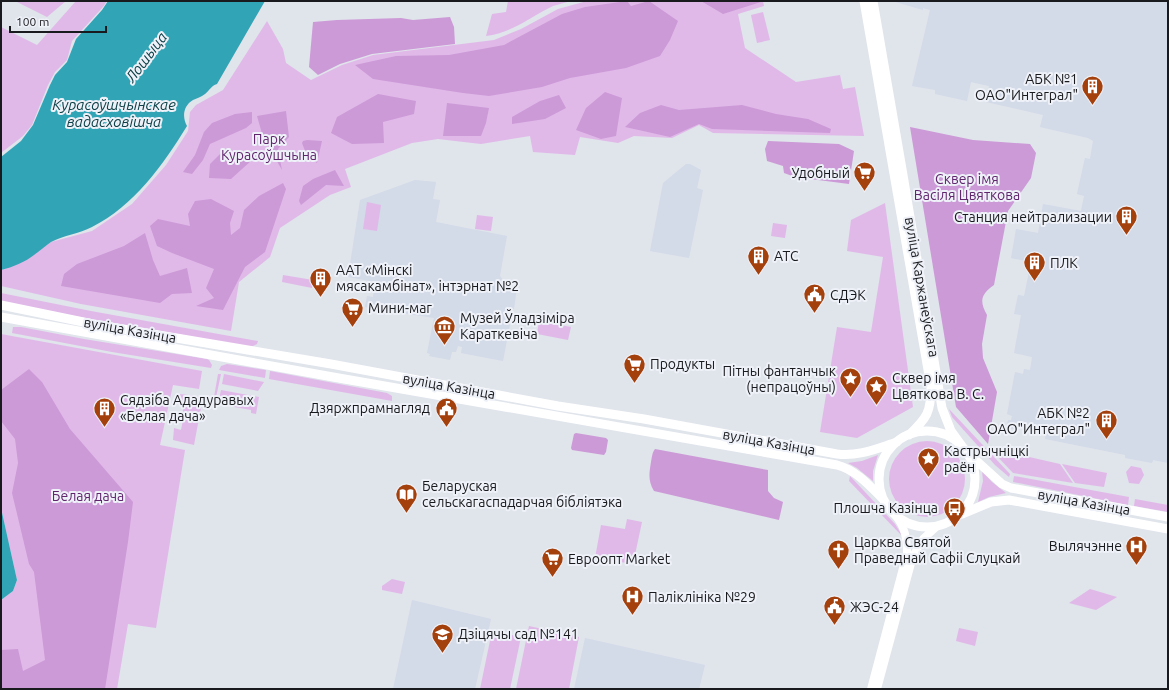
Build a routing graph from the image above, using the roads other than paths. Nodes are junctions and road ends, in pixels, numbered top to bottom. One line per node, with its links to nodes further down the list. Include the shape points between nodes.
1 (864, 1): 11 (main road, вуліца Каржанеўскага, via 931,387 928,412)
2 (872, 1): 13 (main road, вуліца Каржанеўскага, via 942,408 951,431)
3 (1, 305): 5 (main road, вуліца Казінца)
4 (1, 317): 6 (main road, вуліца Казінца)
5 (93, 324): 6 (main road, via 89,328); 7 (main road, вуліца Казінца)
6 (91, 334): 8 (main road, вуліца Казінца)
7 (258, 352): 8 (main road); 9 (main road, вуліца Казінца)
8 (256, 363): 10 (main road, вуліца Казінца)
9 (400, 377): 10 (main road); 12 (main road, вуліца Казінца, via 837,454 859,454)
10 (398, 388): 14 (main road, вуліца Казінца, via 840,466 859,476)
11 (909, 435): 12 (main road); 13 (main road, via 924,431 940,433 953,439)
12 (897, 442): 14 (main road, via 887,453 880,468 879,484)
13 (965, 450): 16 (main road, via 974,471 974,485 970,500); 17 (main road, вуліца Казінца, via 1002,484 1011,488)
14 (883, 499): 15 (main road)
15 (895, 515): 18 (main road, via 917,526); 20 (street, via 904,528 907,553)
16 (959, 515): 18 (main road); 19 (main road, вуліца Казінца, via 991,502 1009,500)
17 (1168, 517)
18 (936, 527): 21 (street, via 923,539 913,556)
19 (1168, 529)
20 (871, 689)
21 (877, 689)

